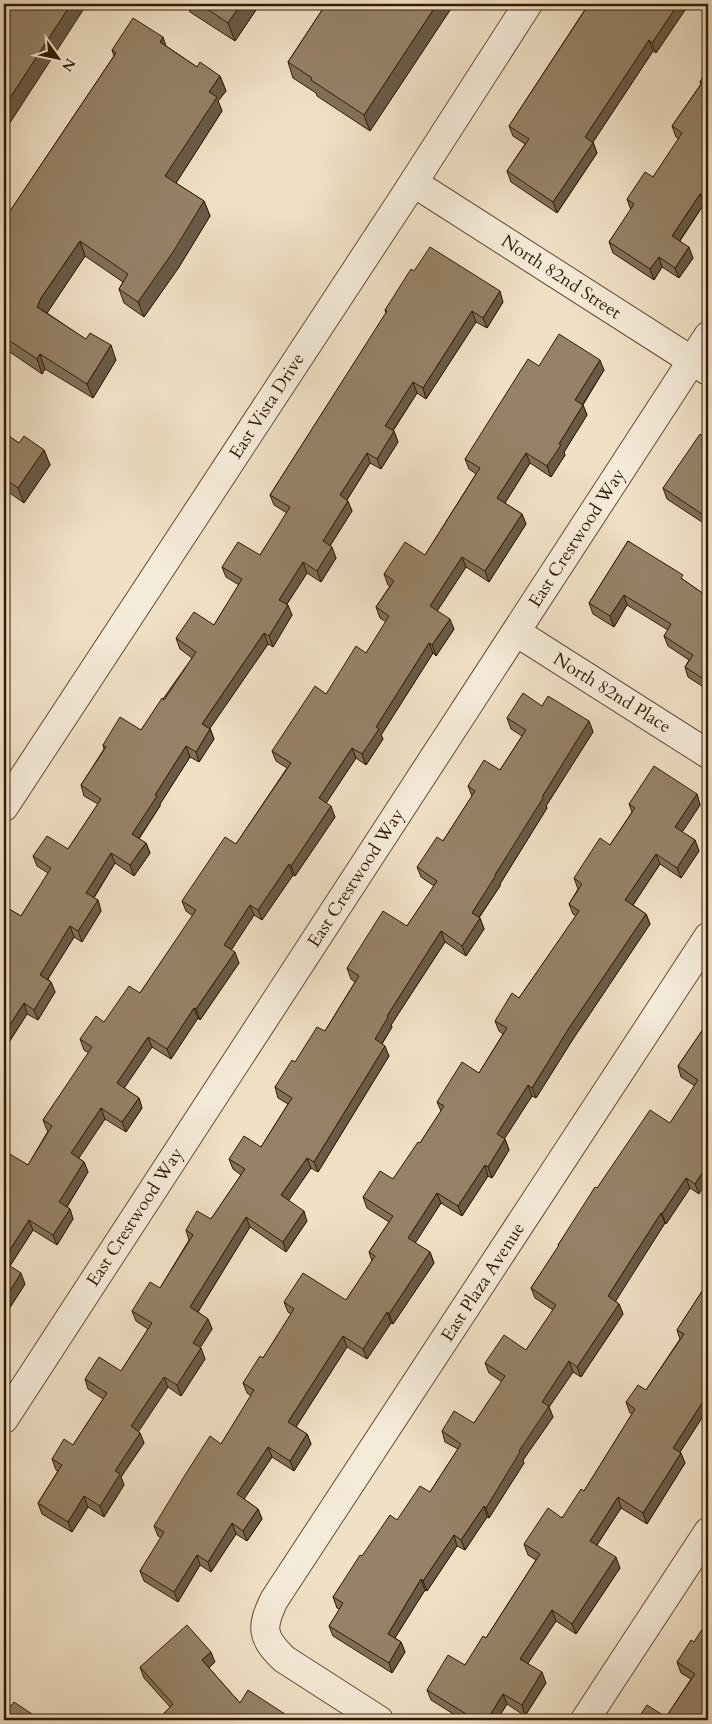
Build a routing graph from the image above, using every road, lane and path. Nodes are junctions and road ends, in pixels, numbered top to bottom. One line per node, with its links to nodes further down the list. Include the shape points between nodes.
1 (528, 4): 2 (street, East Vista Drive)
2 (414, 183): 4 (street, North 82nd Street); 7 (street, East Vista Drive)
3 (708, 336): 4 (street, East Crestwood Way)
4 (700, 366): 5 (street, East Crestwood Way)
5 (516, 632): 6 (street, North 82nd Place); 9 (street, East Crestwood Way)
6 (708, 754)
7 (4, 807)
8 (708, 937): 11 (street, East Plaza Avenue, via 267,1614 264,1629 273,1648 284,1659)
9 (4, 1419)
10 (708, 1532): 12 (street)
11 (379, 1720)
12 (585, 1720)

